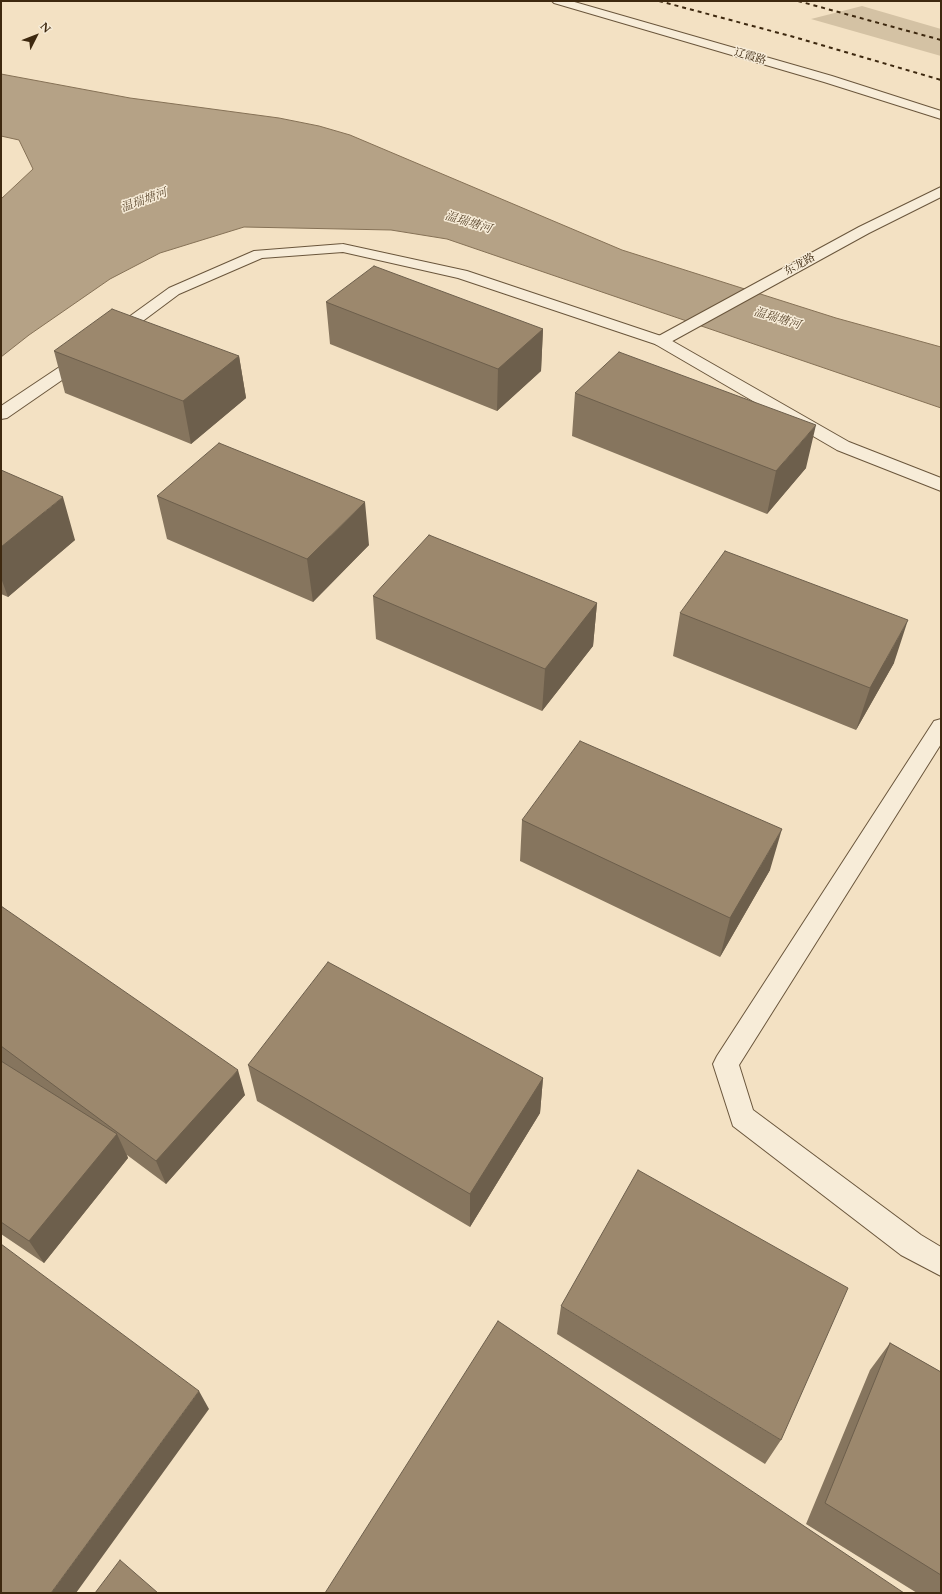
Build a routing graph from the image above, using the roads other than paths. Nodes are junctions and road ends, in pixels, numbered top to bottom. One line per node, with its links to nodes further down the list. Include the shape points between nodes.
1 (558, 1): 2 (street, 辽霞路, via 828,79)
2 (941, 115)
3 (941, 191): 4 (street, 东龙路)
4 (661, 341): 5 (street, via 462,274 343,248 259,254 174,291); 6 (street, via 843,446)
5 (1, 414)
6 (941, 485)
7 (941, 726): 8 (street, via 726,1064 742,1117 911,1245)
8 (941, 1262)

